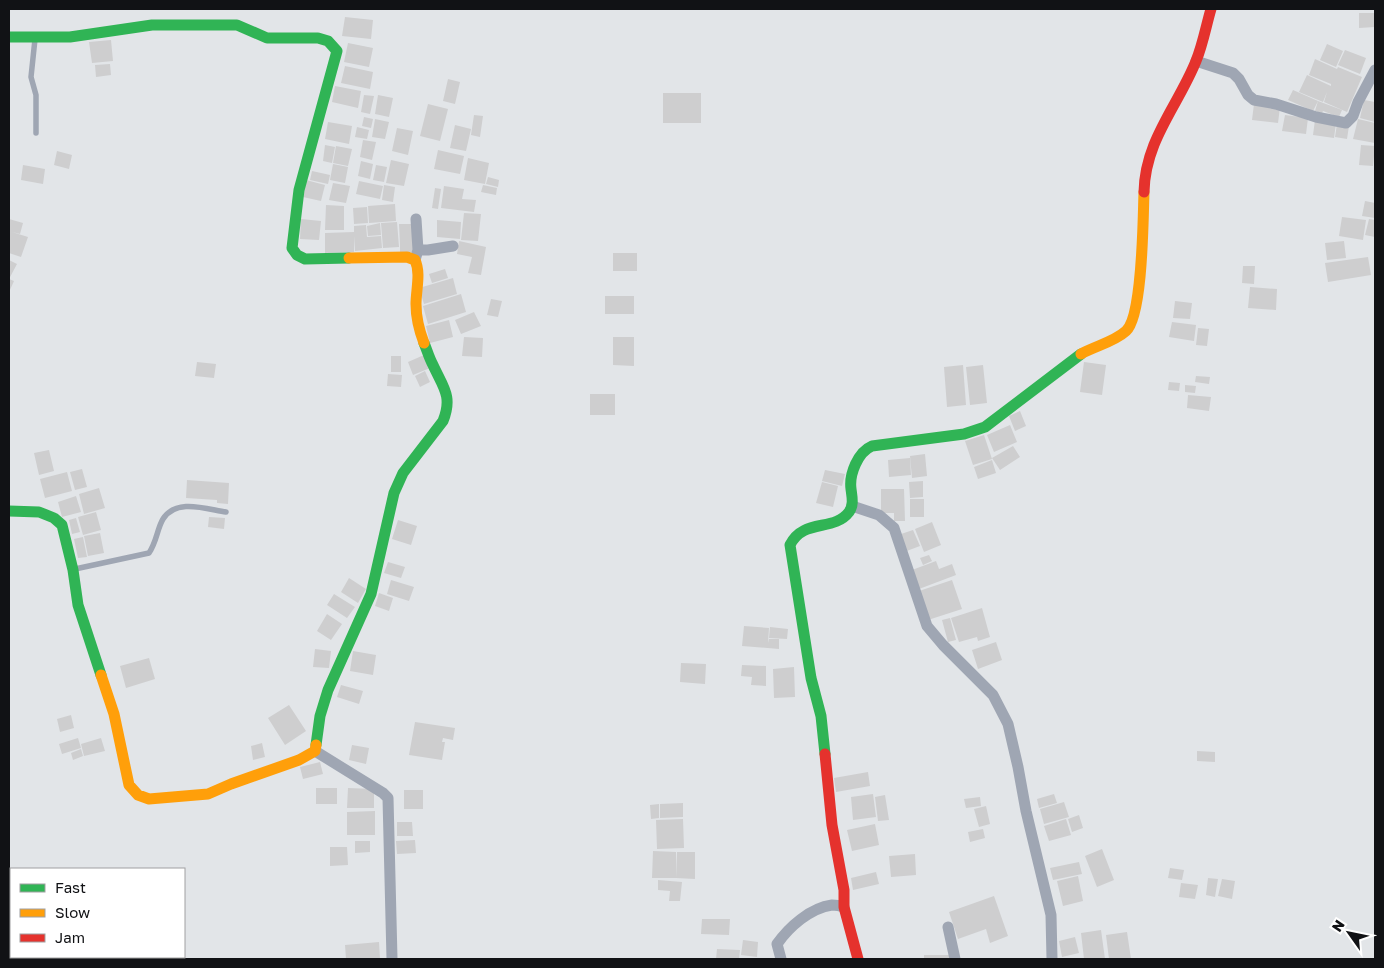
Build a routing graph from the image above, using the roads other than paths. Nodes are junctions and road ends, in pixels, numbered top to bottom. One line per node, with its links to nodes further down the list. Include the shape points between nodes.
1 (1211, 9): 4 (street)
2 (9, 37): 3 (street)
3 (35, 37): 6 (lane, via 31,77 36,95); 9 (street, via 70,37 152,25 237,25 267,38 318,38 328,41 337,51 299,190 293,251 305,259)
4 (1196, 61): 5 (street, via 1234,72 1248,96 1254,100 1346,123 1353,116); 10 (street, via 1155,140 1147,163 1142,250 1135,312 1130,326 1115,338 1082,353 985,427 964,434 866,449 857,462 851,488)
5 (1375, 70)
6 (36, 133)
7 (416, 220): 9 (street)
8 (453, 246): 9 (street)
9 (417, 255): 14 (street, via 419,330 446,392 447,411 443,421 403,473 394,493 371,594 328,690)
10 (852, 506): 15 (street, via 845,516 796,534 790,545 811,678 821,716); 21 (street, via 879,515 894,528 927,626 993,695 1008,724 1051,915)
11 (9, 512): 13 (street, via 39,512 62,525)
12 (226, 512): 13 (lane, via 187,505 177,508 162,520 150,553)
13 (73, 570): 14 (street, via 78,605 114,714 129,785 138,795 149,799 208,794)
14 (315, 751): 17 (street, via 388,798)
15 (844, 907): 18 (street, via 832,905 814,911 788,929 776,944); 19 (street)
16 (948, 927): 20 (street)
17 (392, 959)
18 (781, 959)
19 (858, 959)
20 (955, 959)
21 (1052, 959)

